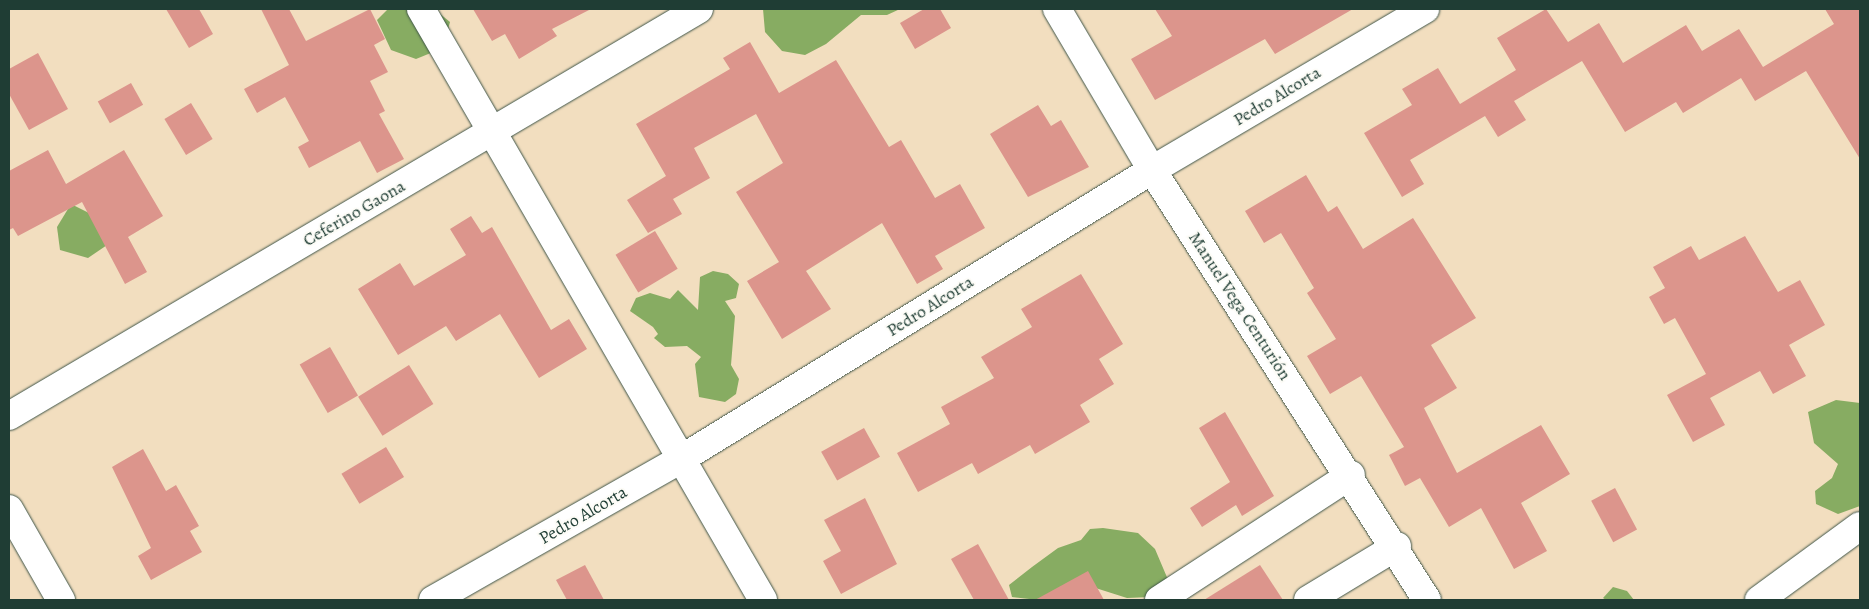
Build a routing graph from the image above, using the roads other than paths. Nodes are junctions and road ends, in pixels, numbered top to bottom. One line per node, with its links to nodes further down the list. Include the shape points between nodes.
1 (421, 9): 5 (street)
2 (699, 9): 5 (street, Ceferino Gaona)
3 (1056, 9): 6 (street, Manuel Vega Centurión)
4 (1425, 9): 6 (street, Pedro Alcorta)
5 (492, 132): 7 (street, Ceferino Gaona); 8 (street)
6 (1152, 170): 8 (street, Pedro Alcorta); 9 (street, Manuel Vega Centurión)
7 (9, 416)
8 (681, 460): 14 (street, Pedro Alcorta); 15 (street)
9 (1351, 475): 12 (street, Manuel Vega Centurión); 16 (street)
10 (9, 509): 13 (street)
11 (1860, 526): 19 (street)
12 (1397, 546): 17 (street); 18 (street, Manuel Vega Centurión)
13 (61, 600)
14 (434, 600)
15 (763, 600)
16 (1159, 600)
17 (1308, 600)
18 (1427, 600)
19 (1759, 600)

